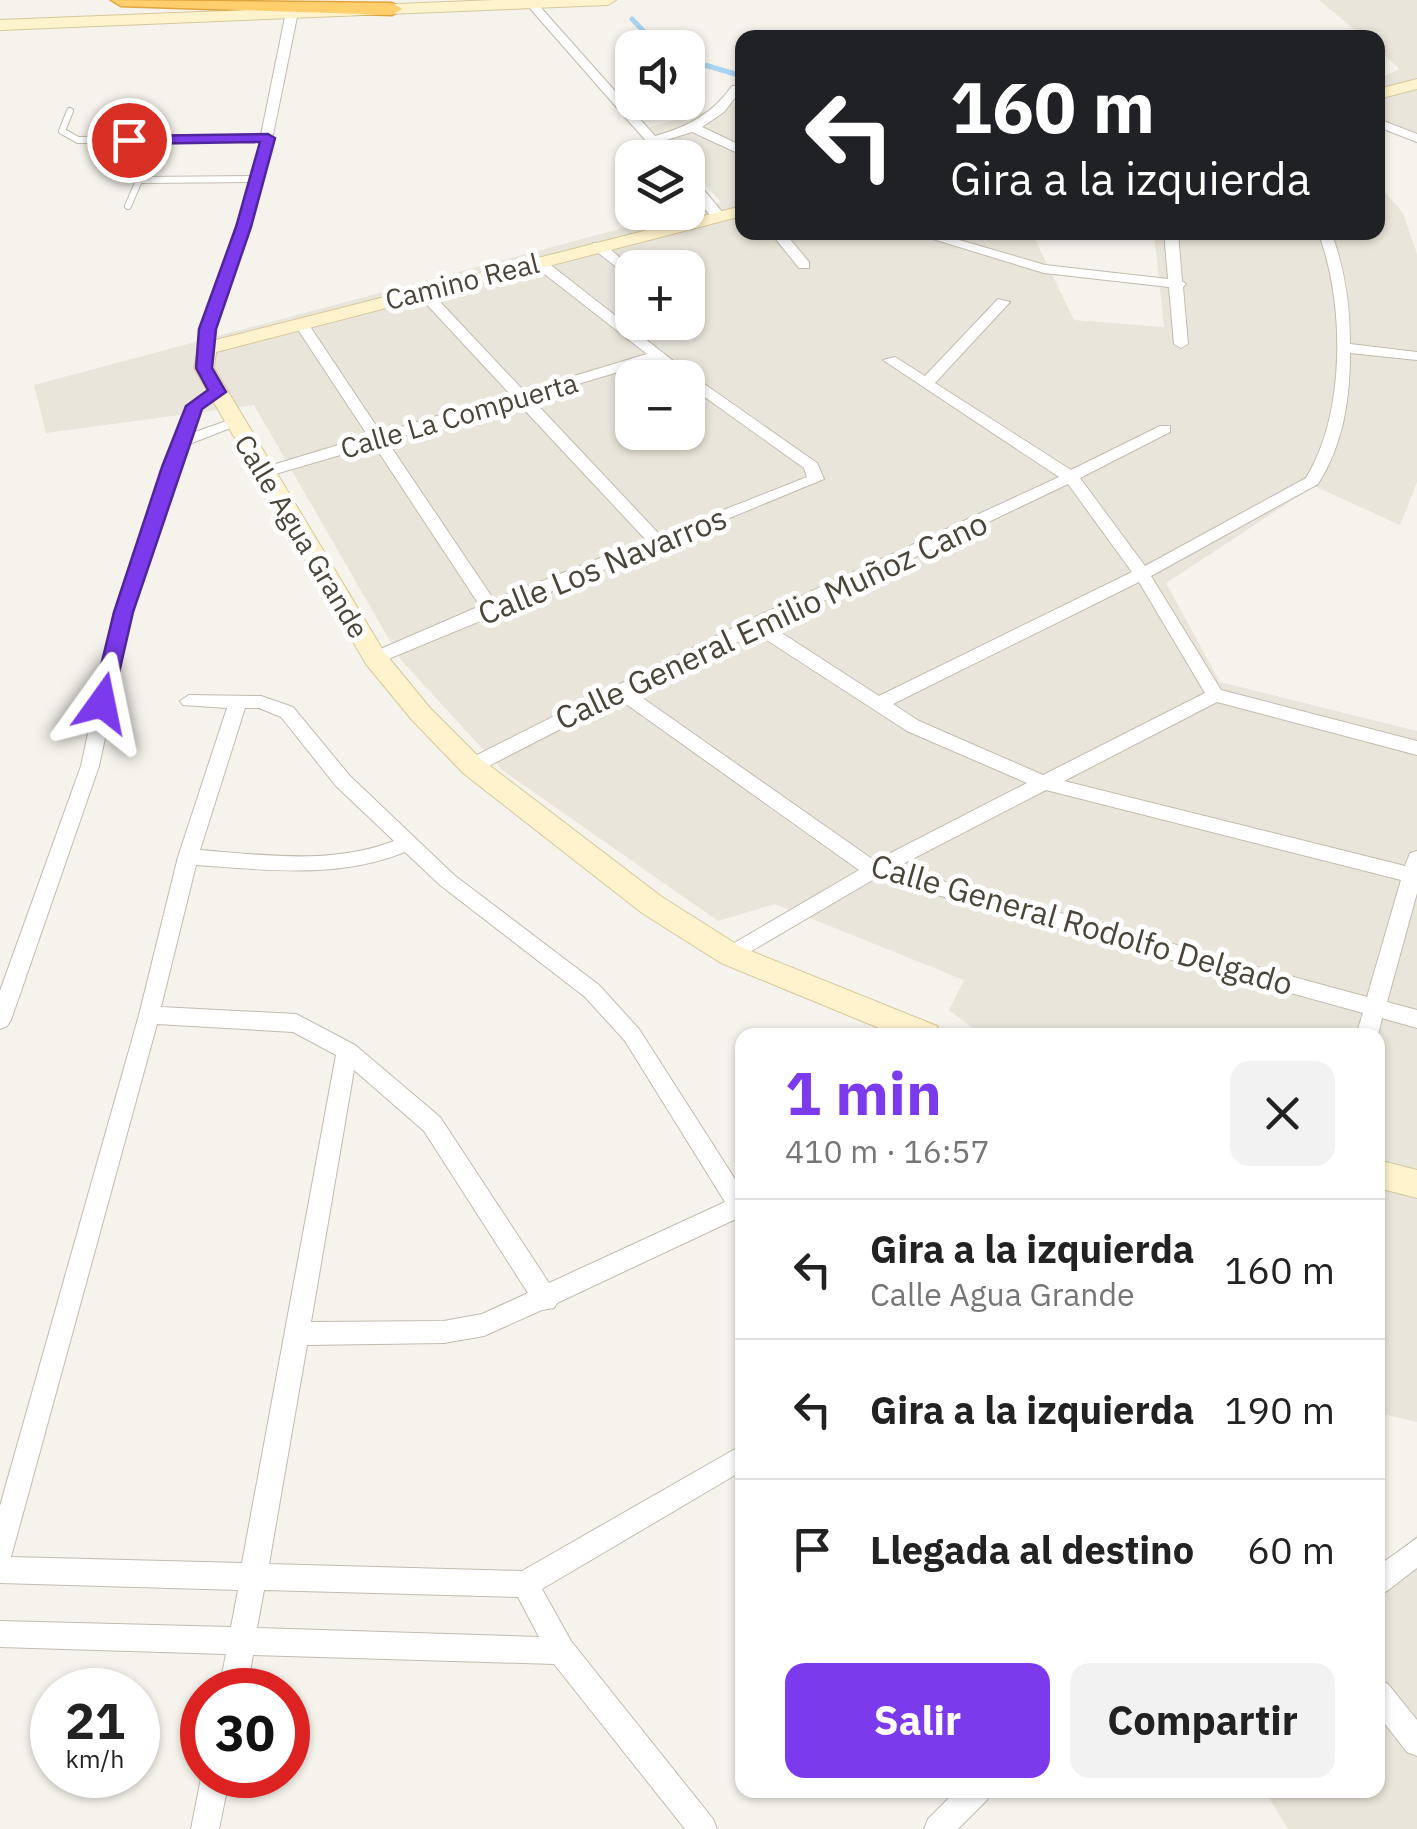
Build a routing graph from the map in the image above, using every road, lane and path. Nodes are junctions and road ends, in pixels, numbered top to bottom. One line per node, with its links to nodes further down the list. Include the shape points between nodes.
1 (121, 0): 4 (highway)
2 (608, 0): 3 (street)
3 (538, 2): 4 (street); 16 (street)
4 (392, 8): 5 (street)
5 (292, 12): 6 (street); 13 (street, Calle Agua Grande)
6 (0, 25)
7 (1417, 84): 9 (street)
8 (735, 90): 12 (street)
9 (1385, 92)
10 (70, 111): 15 (lane, via 62,131 67,137)
11 (1385, 127): 14 (street)
12 (696, 129): 16 (street); 17 (street)
13 (268, 138): 15 (lane); 19 (street, Calle Agua Grande)
14 (1417, 138)
15 (157, 139): 18 (lane)
16 (653, 140)
17 (735, 148)
18 (140, 180): 19 (lane); 21 (lane)
19 (258, 180): 37 (street, Calle Agua Grande)
20 (705, 200): 23 (street)
21 (128, 206)
22 (735, 213): 23 (street, Camino Real)
23 (718, 216): 28 (street, Camino Real)
24 (783, 240): 31 (street)
25 (944, 240): 32 (street, via 1044,268)
26 (1173, 240): 32 (street)
27 (1328, 240): 38 (street, via 1336,257)
28 (598, 246): 29 (street); 30 (street, Camino Real)
29 (615, 260)
30 (538, 262): 33 (street, Camino Real); 39 (street)
31 (804, 266)
32 (1179, 284): 36 (street)
33 (422, 290): 35 (street, Camino Real); 46 (street)
34 (1004, 302): 43 (street)
35 (300, 322): 37 (street, Camino Real); 49 (street)
36 (1181, 344)
37 (207, 348): 45 (street, Calle Agua Grande, via 204,368)
38 (1343, 348): 40 (street); 54 (street, via 1340,409 1323,469)
39 (656, 356): 41 (street); 46 (street, Calle La Compuerta)
40 (1417, 356)
41 (662, 360)
42 (890, 360): 43 (street)
43 (927, 383): 52 (street)
44 (705, 391): 53 (street, Calle Los Navarros, via 816,475 812,483)
45 (217, 392): 47 (street, Calle Agua Grande); 50 (street, via 194,406)
46 (525, 397): 49 (street, Calle La Compuerta); 53 (street)
47 (235, 423): 50 (street); 51 (street, Calle Agua Grande)
48 (1166, 429): 52 (street, Calle General Emilio Muñoz Cano)
49 (378, 440): 51 (street, Calle La Compuerta); 55 (street)
50 (180, 442): 74 (street, via 123,612 90,766)
51 (262, 473): 57 (street, Calle Agua Grande)
52 (1072, 478): 54 (street); 56 (street, Calle General Emilio Muñoz Cano)
53 (657, 542): 55 (street, Calle Los Navarros)
54 (1142, 574): 59 (street); 62 (street)
55 (490, 608): 57 (street, Calle Los Navarros)
56 (755, 624): 58 (street, Calle General Emilio Muñoz Cano); 62 (street)
57 (375, 658): 64 (street, Calle Agua Grande)
58 (617, 689): 64 (street, Calle General Emilio Muñoz Cano); 68 (street, Calle General Rodolfo Delgado)
59 (1215, 695): 63 (street); 65 (street)
60 (189, 701): 61 (street)
61 (238, 702): 66 (street, via 287,712 343,781); 67 (street)
62 (876, 705): 65 (street)
63 (1417, 748)
64 (472, 766): 70 (street, Calle Agua Grande, via 652,905)
65 (1040, 782): 68 (street); 69 (street)
66 (408, 843): 67 (street, via 338,862); 80 (street, via 608,1006)
67 (188, 857): 72 (street)
68 (874, 870): 70 (street); 71 (street, Calle General Rodolfo Delgado)
69 (1415, 870): 71 (street)
70 (731, 955): 75 (street, Calle Agua Grande)
71 (1373, 1008): 73 (street, Calle General Rodolfo Delgado); 76 (street)
72 (148, 1015): 77 (street, via 300,1024); 86 (street)
73 (1417, 1019)
74 (0, 1020)
75 (910, 1028)
76 (1369, 1028)
77 (346, 1052): 82 (street, via 432,1124); 83 (street)
78 (1385, 1176): 79 (street)
79 (1417, 1184)
80 (735, 1197)
81 (735, 1211): 82 (street)
82 (546, 1300): 83 (street, via 462,1330)
83 (297, 1334): 89 (street)
84 (735, 1461): 90 (street)
85 (1417, 1550): 88 (street)
86 (0, 1554)
87 (0, 1570): 89 (street)
88 (1385, 1576)
89 (256, 1577): 90 (street); 92 (street)
90 (525, 1584): 93 (street)
91 (0, 1634): 92 (street)
92 (243, 1640): 93 (street); 94 (street)
93 (561, 1651): 100 (street)
94 (237, 1668)
95 (1385, 1703): 96 (street)
96 (1417, 1742)
97 (211, 1798): 99 (street)
98 (969, 1798): 101 (street)
99 (205, 1829)
100 (703, 1829)
101 (938, 1829)

